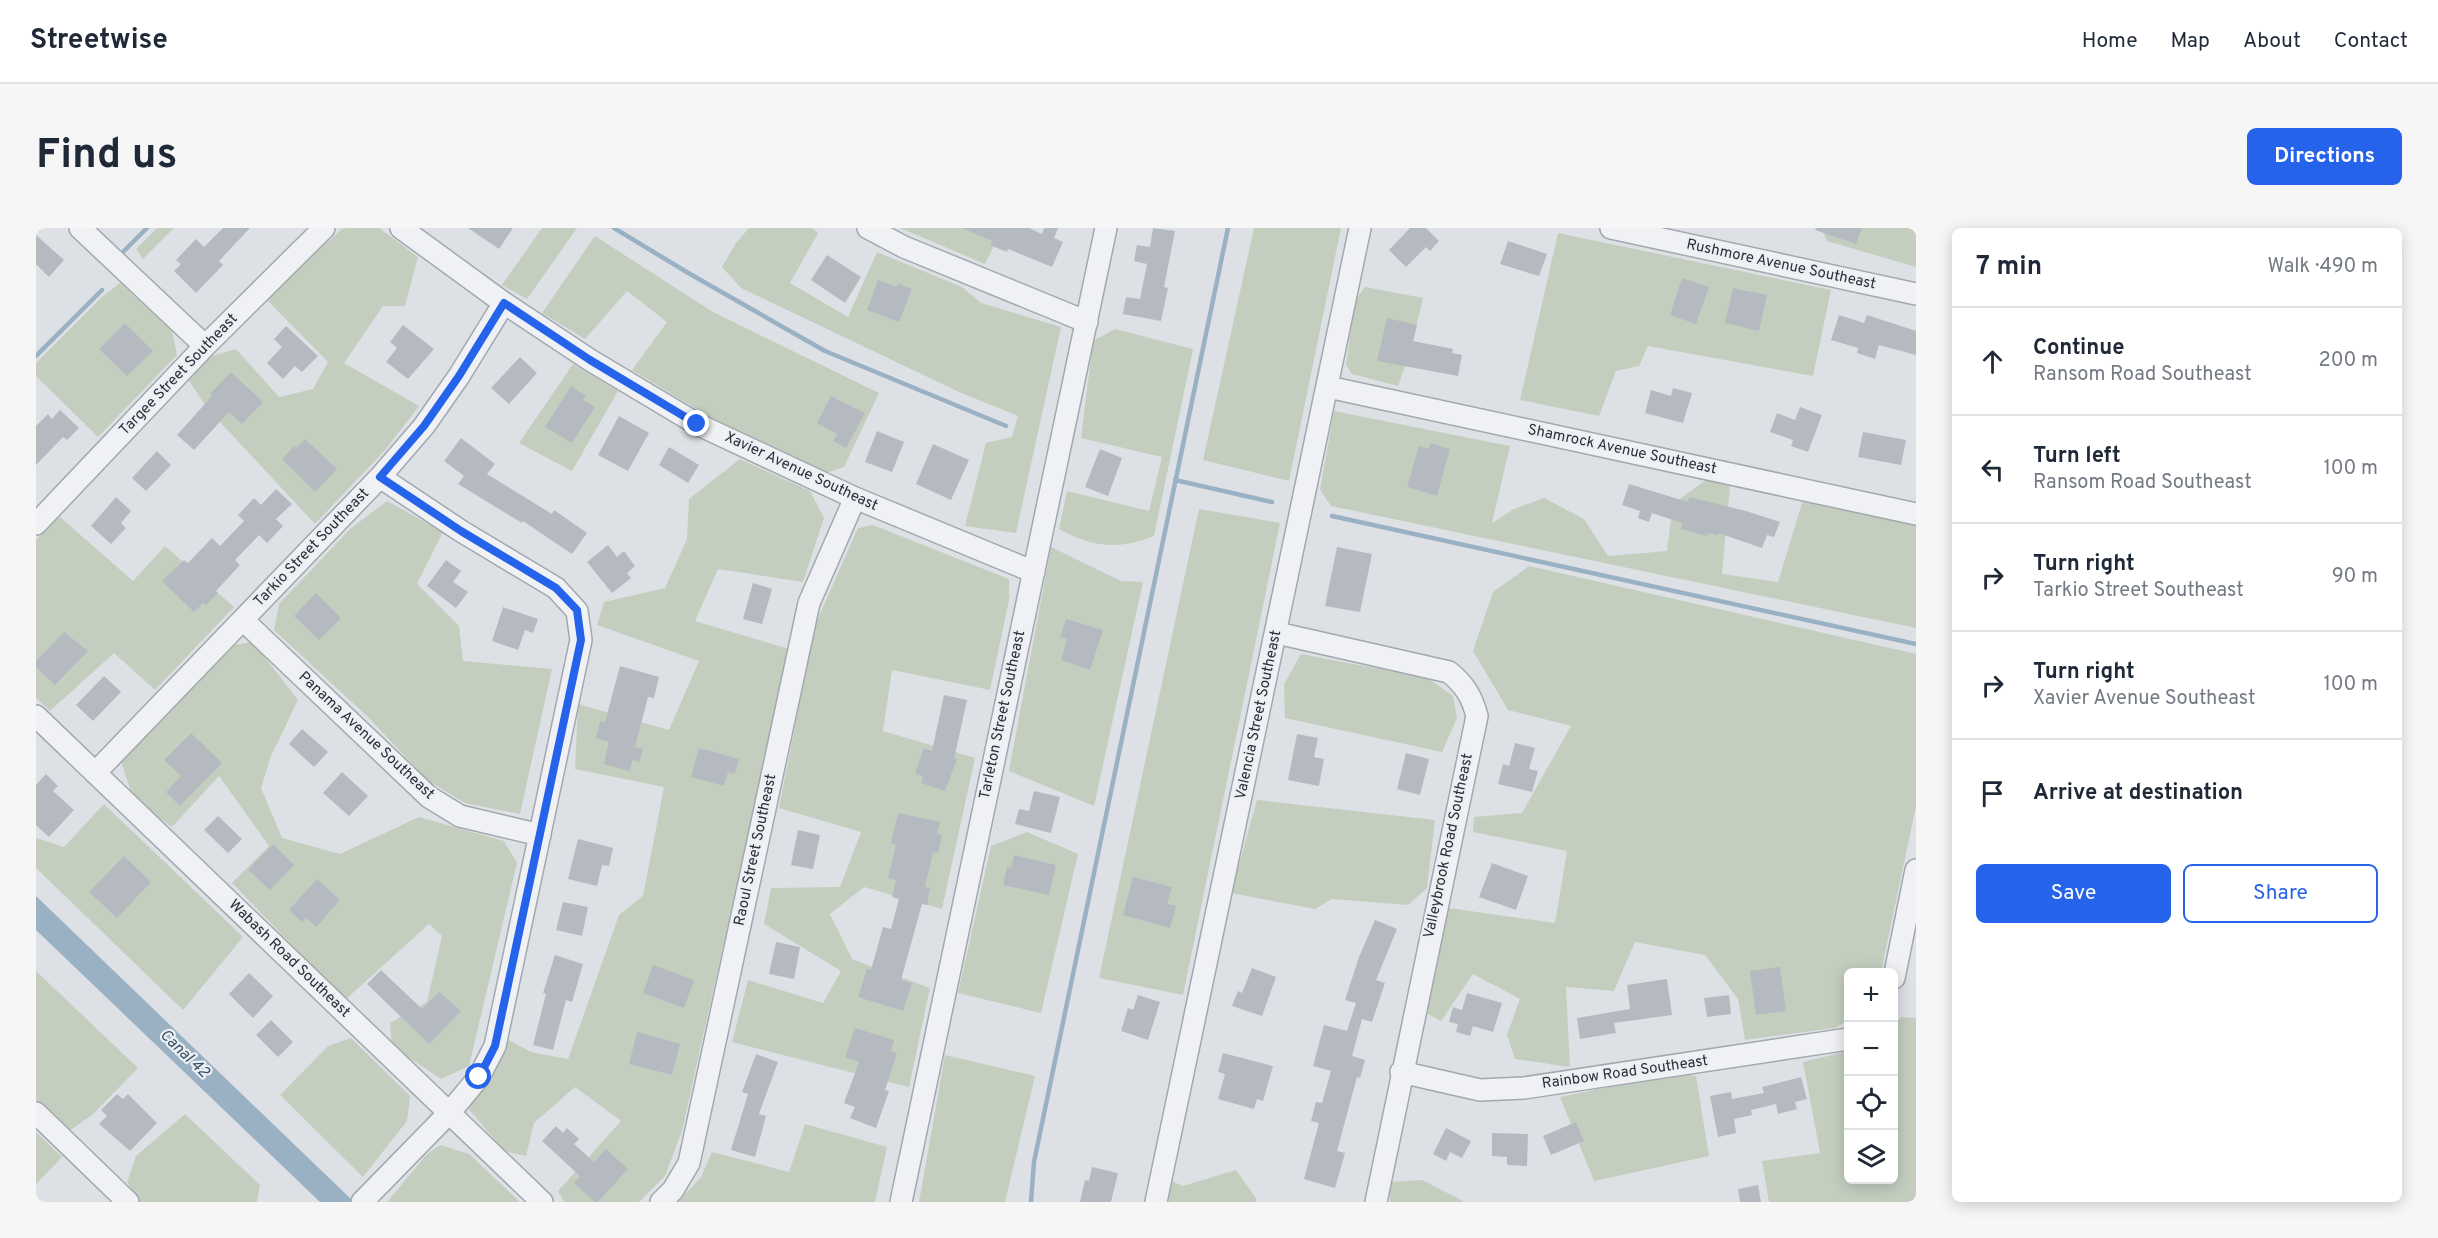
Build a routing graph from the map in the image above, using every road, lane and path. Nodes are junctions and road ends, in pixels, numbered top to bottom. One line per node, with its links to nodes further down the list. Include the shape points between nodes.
1 (80, 228): 11 (street)
2 (324, 228): 11 (street, Targee Street Southeast)
3 (401, 228): 9 (street, Xavier Avenue Southeast)
4 (868, 228): 10 (street, via 904,247)
5 (1106, 228): 10 (street, Tarleton Street Southeast)
6 (1360, 228): 12 (street, Valencia Street Southeast)
7 (1611, 228): 8 (street, Rushmore Avenue Southeast)
8 (1916, 294)
9 (504, 303): 13 (street, Tarkio Street Southeast, via 424,426); 14 (street, Xavier Avenue Southeast, via 697,424)
10 (1087, 322): 17 (street, Tarleton Street Southeast)
11 (205, 346): 16 (street, Targee Street Southeast)
12 (1328, 387): 15 (street, Shamrock Avenue Southeast); 19 (street, Valencia Street Southeast)
13 (380, 477): 18 (street, Tarkio Street Southeast); 22 (street, via 556,588 577,610 581,640)
14 (855, 498): 17 (street, Xavier Avenue Southeast); 32 (street, Raoul Street Southeast, via 808,603 689,1163)
15 (1916, 514)
16 (36, 524)
17 (1034, 572): 33 (street, Tarleton Street Southeast)
18 (243, 620): 21 (street, Tarkio Street Southeast); 22 (street, Panama Avenue Southeast, via 429,797 460,816)
19 (1277, 633): 26 (street, Valleybrook Road Southeast, via 1449,672 1473,699 1477,716); 34 (street, Valencia Street Southeast)
20 (36, 716): 21 (street, Wabash Road Southeast)
21 (95, 773): 27 (street, Wabash Road Southeast)
22 (540, 835): 27 (street, via 495,1046 479,1077)
23 (1916, 870): 24 (street)
24 (1895, 968)
25 (1844, 1040): 26 (street, Rainbow Road Southeast, via 1524,1088 1480,1090)
26 (1401, 1072): 35 (street, Valleybrook Road Southeast)
27 (450, 1112): 30 (street); 31 (street, Wabash Road Southeast)
28 (36, 1113): 29 (street)
29 (128, 1202)
30 (362, 1202)
31 (542, 1202)
32 (662, 1202)
33 (901, 1202)
34 (1156, 1202)
35 (1376, 1202)

